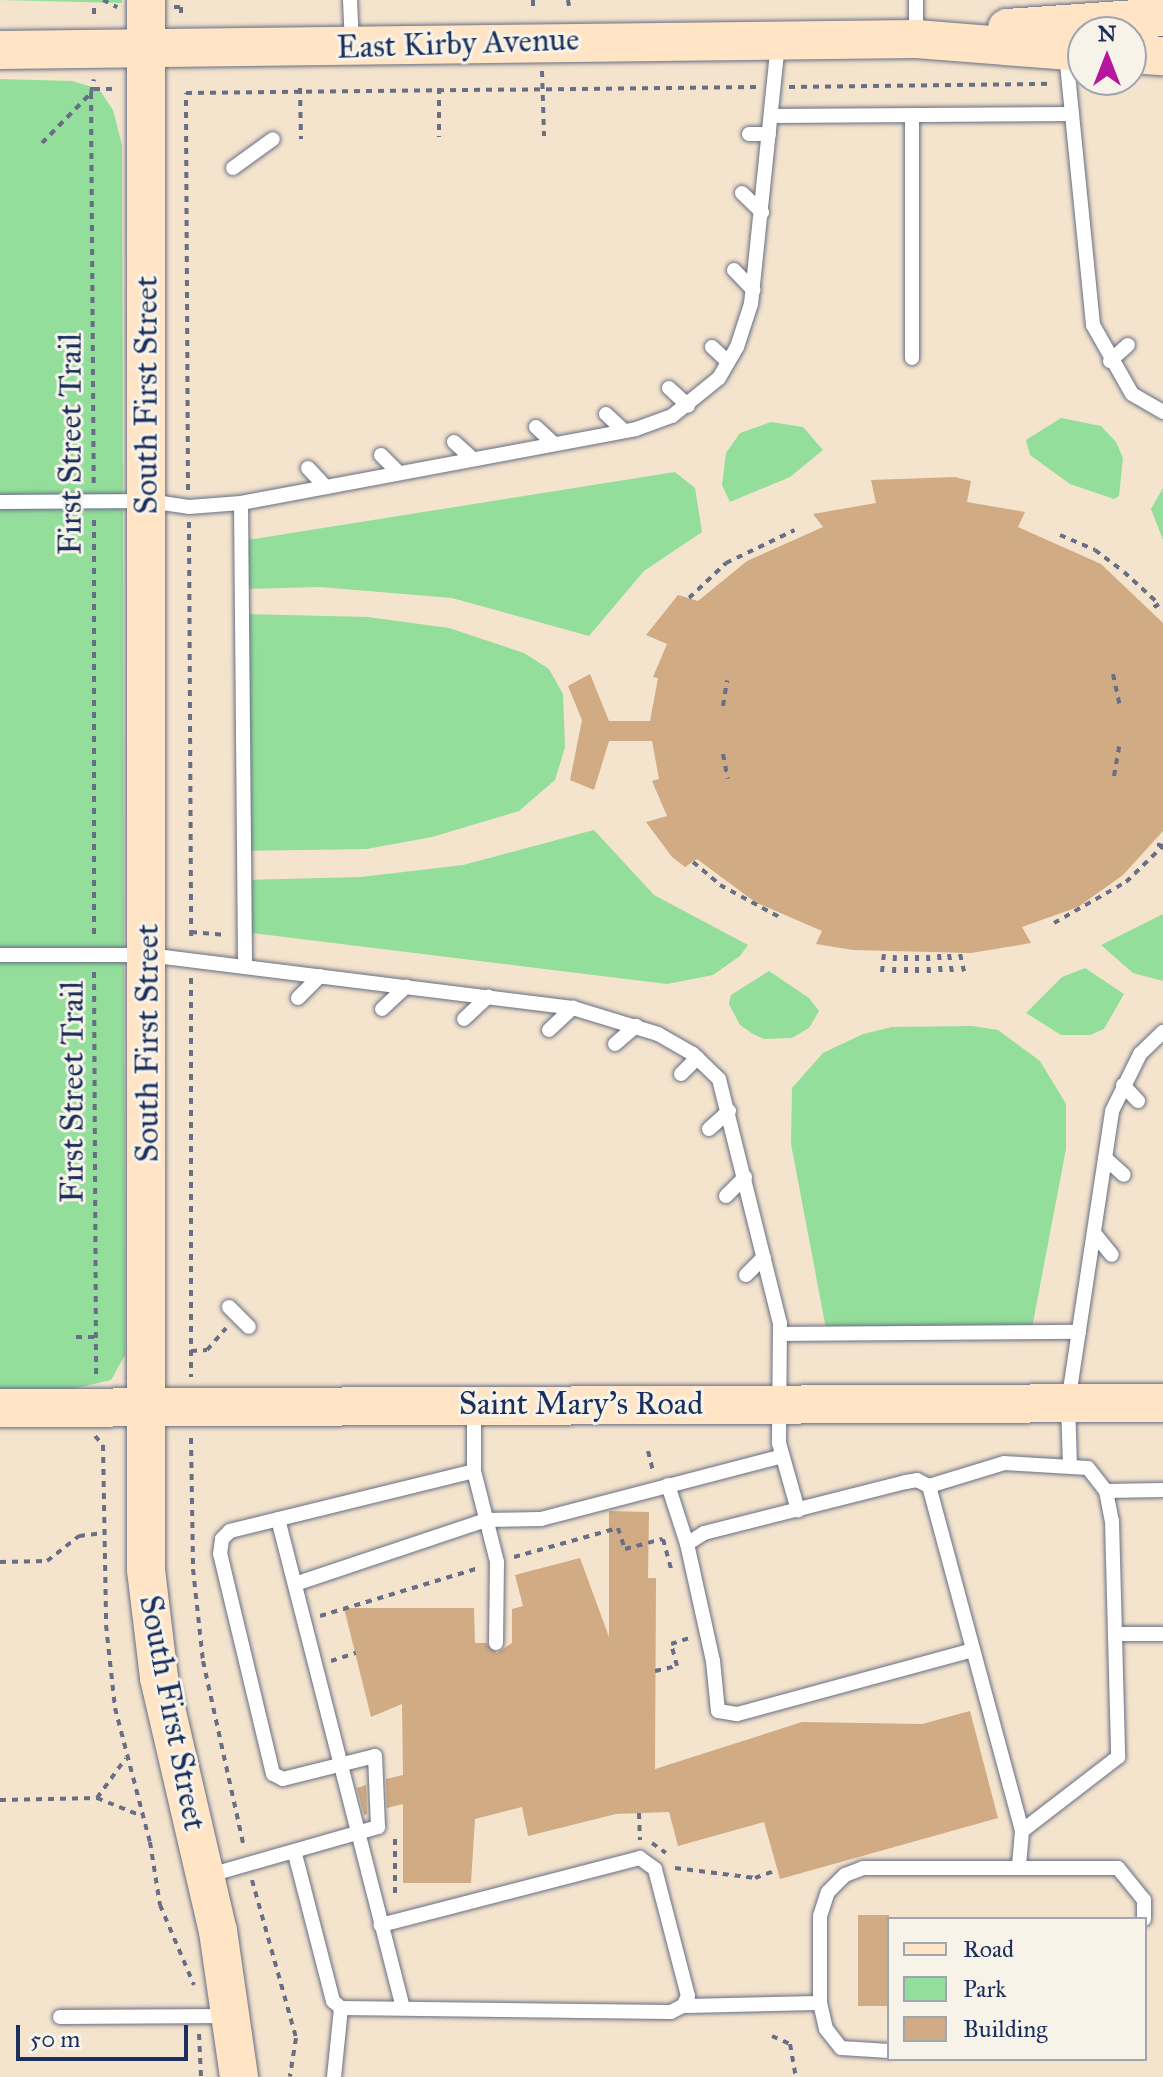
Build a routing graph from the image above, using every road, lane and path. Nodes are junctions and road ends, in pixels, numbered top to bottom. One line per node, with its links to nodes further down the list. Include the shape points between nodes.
1 (103, 0): 5 (path)
2 (350, 0): 12 (lane)
3 (533, 0): 6 (path)
4 (916, 0): 10 (lane)
5 (130, 4): 15 (main road, South First Street)
6 (533, 7)
7 (94, 8): 8 (path)
8 (94, 17)
9 (1163, 17): 10 (main road, East Kirby Avenue, via 1061,22)
10 (916, 39): 11 (main road, East Kirby Avenue); 14 (main road, East Kirby Avenue)
11 (778, 40): 12 (main road, East Kirby Avenue, via 518,40); 24 (lane)
12 (352, 47): 15 (main road, East Kirby Avenue)
13 (0, 50): 15 (main road, East Kirby Avenue)
14 (1067, 50)
15 (147, 51): 58 (main road, South First Street)
16 (542, 69): 27 (path)
17 (300, 88): 30 (path)
18 (439, 88): 28 (path)
19 (178, 90): 20 (path)
20 (186, 93)
21 (1073, 96): 22 (lane)
22 (1072, 114): 23 (lane); 38 (lane, via 1080,135)
23 (912, 115): 24 (lane); 41 (lane)
24 (771, 116): 26 (lane)
25 (749, 134): 26 (lane)
26 (769, 134): 34 (lane)
27 (544, 136)
28 (439, 137)
29 (273, 139): 32 (lane)
30 (301, 139)
31 (42, 143): 57 (path, First Street Trail, via 93,91)
32 (233, 168)
33 (742, 193): 34 (lane)
34 (762, 212): 37 (lane)
35 (734, 270): 37 (lane)
36 (1102, 280): 38 (lane)
37 (753, 290): 43 (lane)
38 (1088, 293): 42 (lane, via 1093,325)
39 (1128, 345): 42 (lane)
40 (712, 347): 43 (lane)
41 (912, 358)
42 (1110, 361): 45 (lane, via 1132,394)
43 (728, 362): 46 (lane, via 719,378)
44 (669, 388): 46 (lane)
45 (1159, 404)
46 (688, 406): 49 (lane)
47 (606, 414): 49 (lane)
48 (536, 427): 51 (lane)
49 (624, 431): 51 (lane)
50 (454, 442): 53 (lane)
51 (554, 444): 53 (lane)
52 (381, 455): 55 (lane)
53 (473, 459): 55 (lane)
54 (308, 468): 56 (lane)
55 (399, 473): 56 (lane)
56 (326, 487): 60 (lane)
57 (94, 501): 58 (lane); 59 (lane); 84 (path, First Street Trail)
58 (148, 501): 60 (lane, via 189,507); 85 (main road, South First Street)
59 (0, 502)
60 (241, 503): 78 (lane)
61 (795, 530): 63 (path, via 726,563)
62 (1060, 535): 64 (path, via 1095,550 1124,572 1159,604)
63 (689, 598)
64 (1151, 609)
65 (1113, 674): 68 (path)
66 (727, 680): 67 (path)
67 (723, 706)
68 (1120, 708)
69 (1120, 743): 71 (path)
70 (723, 754): 72 (path)
71 (1114, 776)
72 (728, 779)
73 (1153, 843): 76 (path, via 1163,846 1126,882)
74 (693, 862): 75 (path, via 720,885)
75 (781, 918)
76 (1054, 923)
77 (191, 932): 78 (path)
78 (244, 937): 90 (lane)
79 (884, 954): 91 (path)
80 (939, 954): 98 (path)
81 (949, 954): 95 (path)
82 (960, 954): 92 (path)
83 (0, 955): 84 (lane)
84 (94, 955): 85 (lane); 128 (path, First Street Trail)
85 (148, 955): 90 (lane); 134 (main road, South First Street)
86 (895, 955): 93 (path)
87 (906, 955): 94 (path)
88 (917, 955): 96 (path)
89 (928, 955): 97 (path)
90 (245, 967): 99 (lane)
91 (882, 972)
92 (964, 972)
93 (894, 973)
94 (906, 974)
95 (952, 974)
96 (917, 975)
97 (929, 975)
98 (941, 975)
99 (320, 976): 100 (lane); 102 (lane)
100 (406, 987): 101 (lane); 104 (lane)
101 (488, 997): 103 (lane); 105 (lane)
102 (298, 998)
103 (573, 1008): 106 (lane); 107 (lane)
104 (382, 1009)
105 (464, 1019)
106 (636, 1026): 109 (lane); 110 (lane)
107 (549, 1030)
108 (1161, 1038): 112 (lane)
109 (615, 1044)
110 (697, 1058): 111 (lane); 114 (lane, via 719,1079)
111 (681, 1074)
112 (1123, 1085): 113 (lane); 116 (lane, via 1112,1111)
113 (1138, 1101)
114 (729, 1111): 115 (lane); 118 (lane)
115 (709, 1129)
116 (1105, 1158): 117 (lane); 120 (lane)
117 (1124, 1175)
118 (745, 1177): 119 (lane); 122 (lane)
119 (726, 1196)
120 (1094, 1233): 121 (lane); 125 (lane)
121 (1112, 1255)
122 (764, 1257): 123 (lane); 126 (lane)
123 (746, 1275)
124 (239, 1317): 129 (path, via 207,1350)
125 (1079, 1332): 126 (lane); 131 (lane)
126 (780, 1334): 130 (lane)
127 (76, 1337): 128 (path)
128 (96, 1337): 136 (path, First Street Trail)
129 (191, 1351)
130 (779, 1403): 131 (main road, Saint Mary's Road); 133 (main road, Saint Mary's Road); 139 (lane)
131 (1068, 1403): 132 (main road, Saint Mary's Road); 140 (lane)
132 (1163, 1403)
133 (474, 1405): 134 (main road, Saint Mary's Road); 141 (lane)
134 (144, 1406): 136 (main road, Saint Mary's Road); 180 (main road, South First Street, via 148,1611 171,1746)
135 (0, 1408): 136 (main road, Saint Mary's Road)
136 (96, 1408): 150 (path, First Street Trail, via 95,1440 103,1445)
137 (191, 1445): 176 (path, via 193,1569 203,1661)
138 (648, 1451): 142 (path)
139 (782, 1456): 143 (lane); 147 (lane)
140 (1070, 1466): 144 (lane, via 1004,1463); 146 (lane, via 1088,1468)
141 (474, 1471): 148 (lane); 149 (lane)
142 (654, 1473)
143 (668, 1485): 149 (lane, via 541,1519); 151 (lane)
144 (929, 1486): 147 (lane, via 917,1480); 162 (lane)
145 (1163, 1490): 146 (lane)
146 (1106, 1491): 158 (lane)
147 (798, 1510): 151 (lane, via 704,1533)
148 (278, 1519): 155 (lane); 166 (lane, via 230,1531 222,1539 220,1554 273,1774 283,1779)
149 (486, 1520): 153 (lane); 155 (lane)
150 (104, 1533): 152 (path, via 79,1536 47,1561); 165 (path, First Street Trail, via 107,1659)
151 (687, 1544): 162 (lane, via 713,1661 718,1711 737,1714)
152 (0, 1562)
153 (497, 1562): 154 (path, via 618,1528 625,1549 663,1539); 156 (path, via 321,1613); 160 (lane)
154 (675, 1581)
155 (295, 1584): 166 (lane)
156 (318, 1621)
157 (686, 1624): 164 (path, via 690,1638 671,1644 677,1666)
158 (1115, 1634): 159 (lane); 172 (lane, via 1118,1757)
159 (1163, 1634)
160 (496, 1643)
161 (326, 1648): 163 (path, via 330,1661)
162 (973, 1650): 172 (lane)
163 (356, 1653)
164 (655, 1671)
165 (126, 1758): 167 (path); 170 (path, First Street Trail)
166 (341, 1765): 173 (lane); 173 (lane, via 375,1756 378,1827)
167 (97, 1798): 168 (path); 170 (path)
168 (0, 1800)
169 (639, 1813): 174 (path, via 640,1839)
170 (142, 1816): 188 (path, First Street Trail, via 160,1905 195,1989)
171 (396, 1819): 181 (path)
172 (1022, 1831): 177 (lane)
173 (357, 1836): 175 (lane); 183 (lane)
174 (625, 1843)
175 (295, 1854): 176 (lane); 186 (lane, via 333,2001)
176 (249, 1865): 180 (lane); 194 (path, via 296,2038)
177 (1019, 1867): 182 (lane, via 1118,1868 1144,1900); 184 (lane, via 863,1868 845,1875 828,1892 820,1916)
178 (777, 1870): 179 (path, via 755,1878 682,1866)
179 (676, 1872)
180 (205, 1876): 188 (main road, South First Street)
181 (394, 1904)
182 (1144, 1917)
183 (381, 1925): 185 (lane, via 640,1858 655,1869 688,1996); 187 (lane)
184 (820, 2003): 185 (lane); 191 (lane, via 826,2029 841,2048)
185 (683, 2006): 187 (lane, via 671,2012)
186 (341, 2008): 187 (lane); 195 (lane)
187 (403, 2008)
188 (215, 2016): 189 (lane); 192 (path, First Street Trail); 193 (main road, South First Street)
189 (60, 2017)
190 (772, 2036): 196 (path, via 790,2044)
191 (887, 2051)
192 (201, 2077)
193 (239, 2077)
194 (290, 2077)
195 (334, 2077)
196 (796, 2077)

